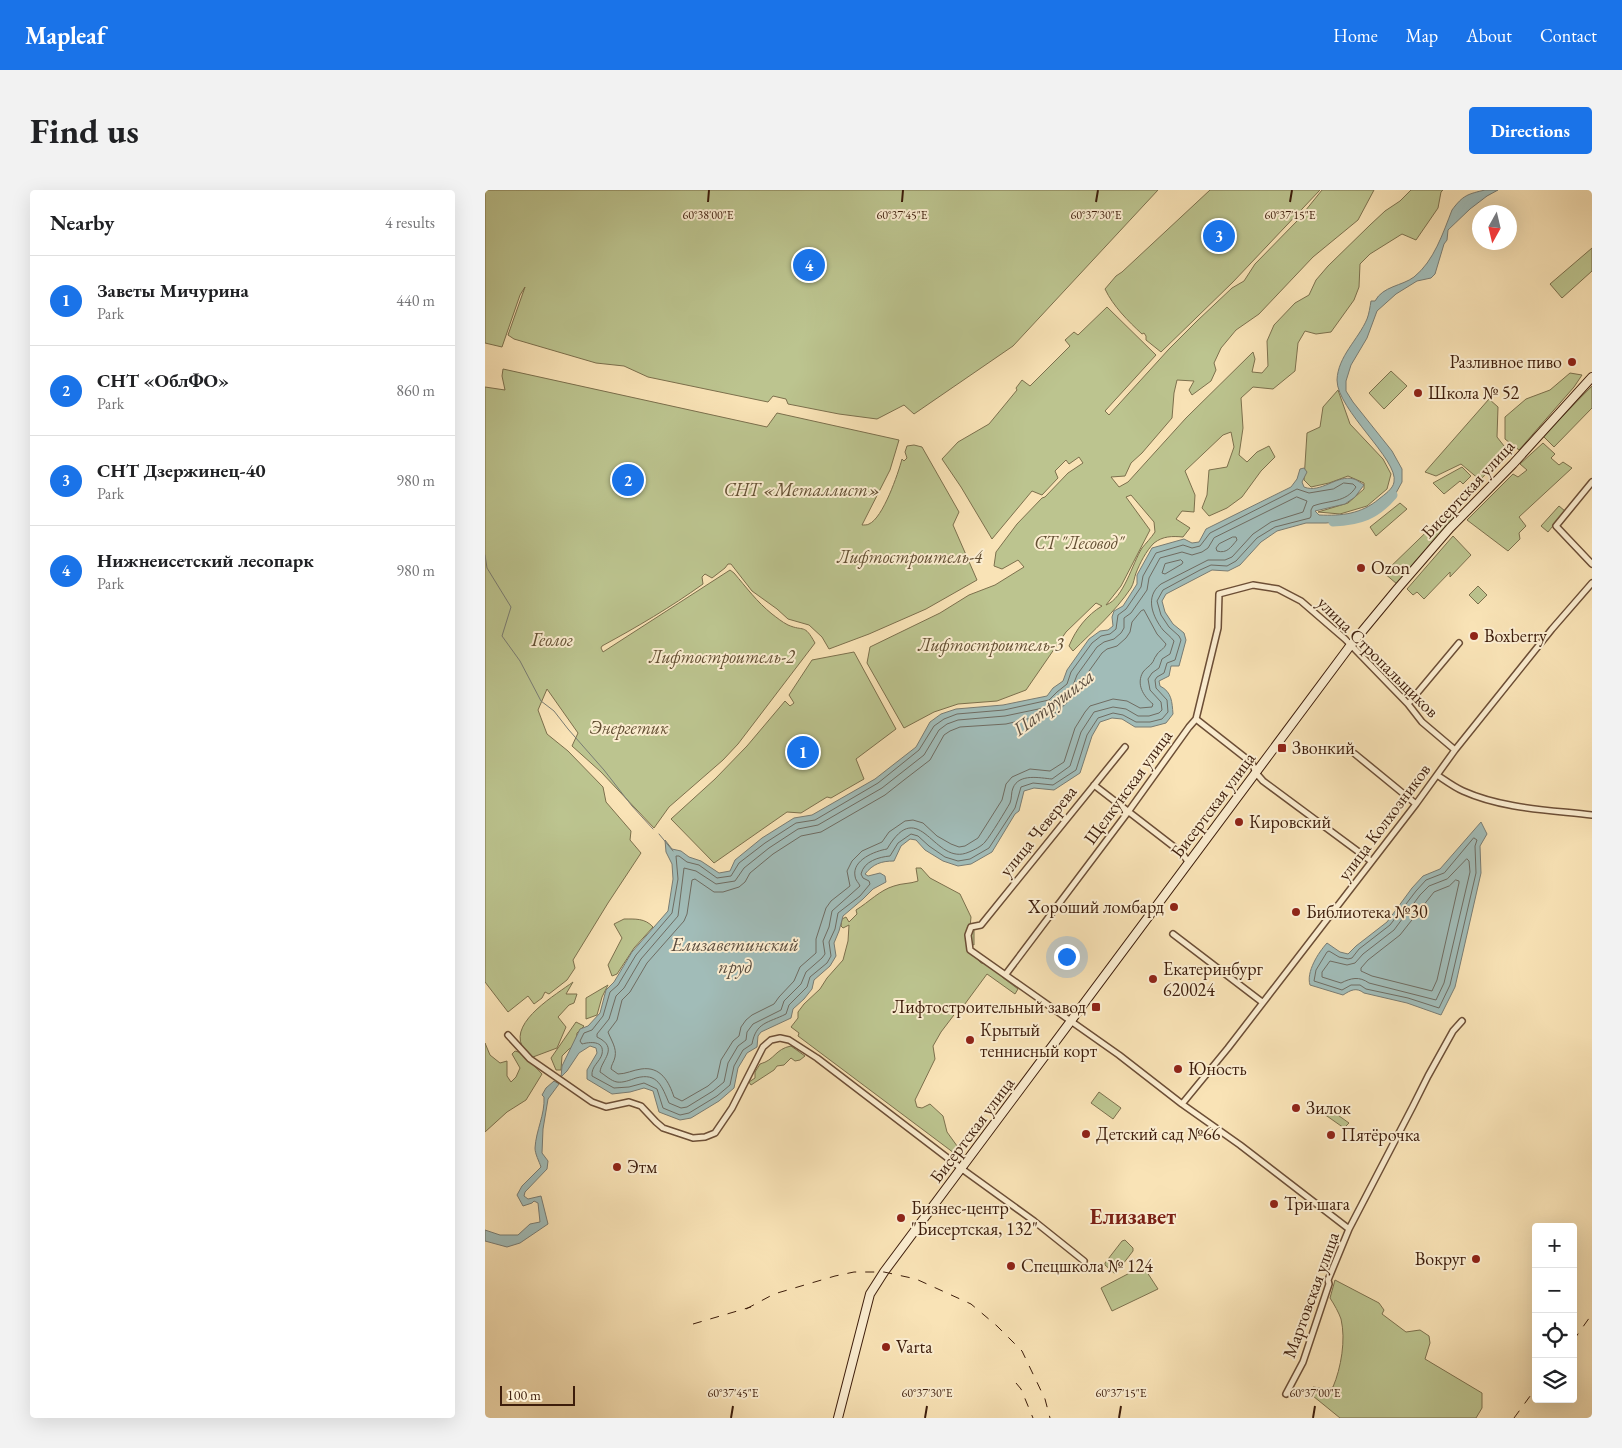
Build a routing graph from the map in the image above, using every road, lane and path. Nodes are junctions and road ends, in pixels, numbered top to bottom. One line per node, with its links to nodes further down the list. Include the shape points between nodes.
1 (1592, 377): 7 (main road, Бисертская улица, via 1450,528)
2 (1592, 482): 3 (street, via 1556,526)
3 (1592, 564)
4 (1592, 583): 11 (street, улица Колхозников)
5 (1219, 594): 7 (street, улица Стропальщиков, via 1253,585 1277,589 1301,601); 9 (street, Щелкунская улица, via 1218,628)
6 (1459, 643): 8 (street)
7 (1350, 646): 8 (street, улица Стропальщиков); 13 (main road, Бисертская улица)
8 (1408, 704): 11 (street, улица Стропальщиков, via 1422,722)
9 (1196, 719): 13 (street, via 1252,763); 17 (street, Щелкунская улица)
10 (1125, 747): 15 (street, улица Чеверева)
11 (1455, 750): 14 (street, улица Колхозников)
12 (1355, 754): 16 (street)
13 (1256, 772): 19 (street); 20 (main road, Бисертская улица)
14 (1437, 775): 16 (street, улица Колхозников); 18 (street, via 1461,790 1490,801)
15 (1094, 785): 17 (street); 22 (street, улица Чеверева, via 981,925 971,926 968,934 970,950)
16 (1416, 804): 19 (street, улица Колхозников)
17 (1128, 812): 20 (street, via 1182,853); 22 (street, Щелкунская улица)
18 (1592, 815)
19 (1371, 861): 23 (street, улица Колхозников)
20 (1189, 863): 24 (main road, Бисертская улица)
21 (1173, 934): 23 (street)
22 (1005, 974): 24 (street)
23 (1262, 1002): 27 (street, улица Колхозников)
24 (1071, 1020): 27 (street); 28 (main road, Бисертская улица)
25 (1462, 1021): 29 (street, Мартовская улица, via 1428,1076)
26 (508, 1035): 28 (street, via 530,1059 592,1102 606,1107 629,1102 641,1106 663,1128 693,1138 715,1133 732,1108 763,1047 771,1040 789,1040)
27 (1182, 1104): 29 (street)
28 (962, 1169): 30 (street); 32 (main road, Бисертская улица, via 870,1294)
29 (1349, 1230): 31 (street, Мартовская улица, via 1328,1280 1303,1362)
30 (1084, 1261)
31 (1286, 1394)
32 (838, 1418)

